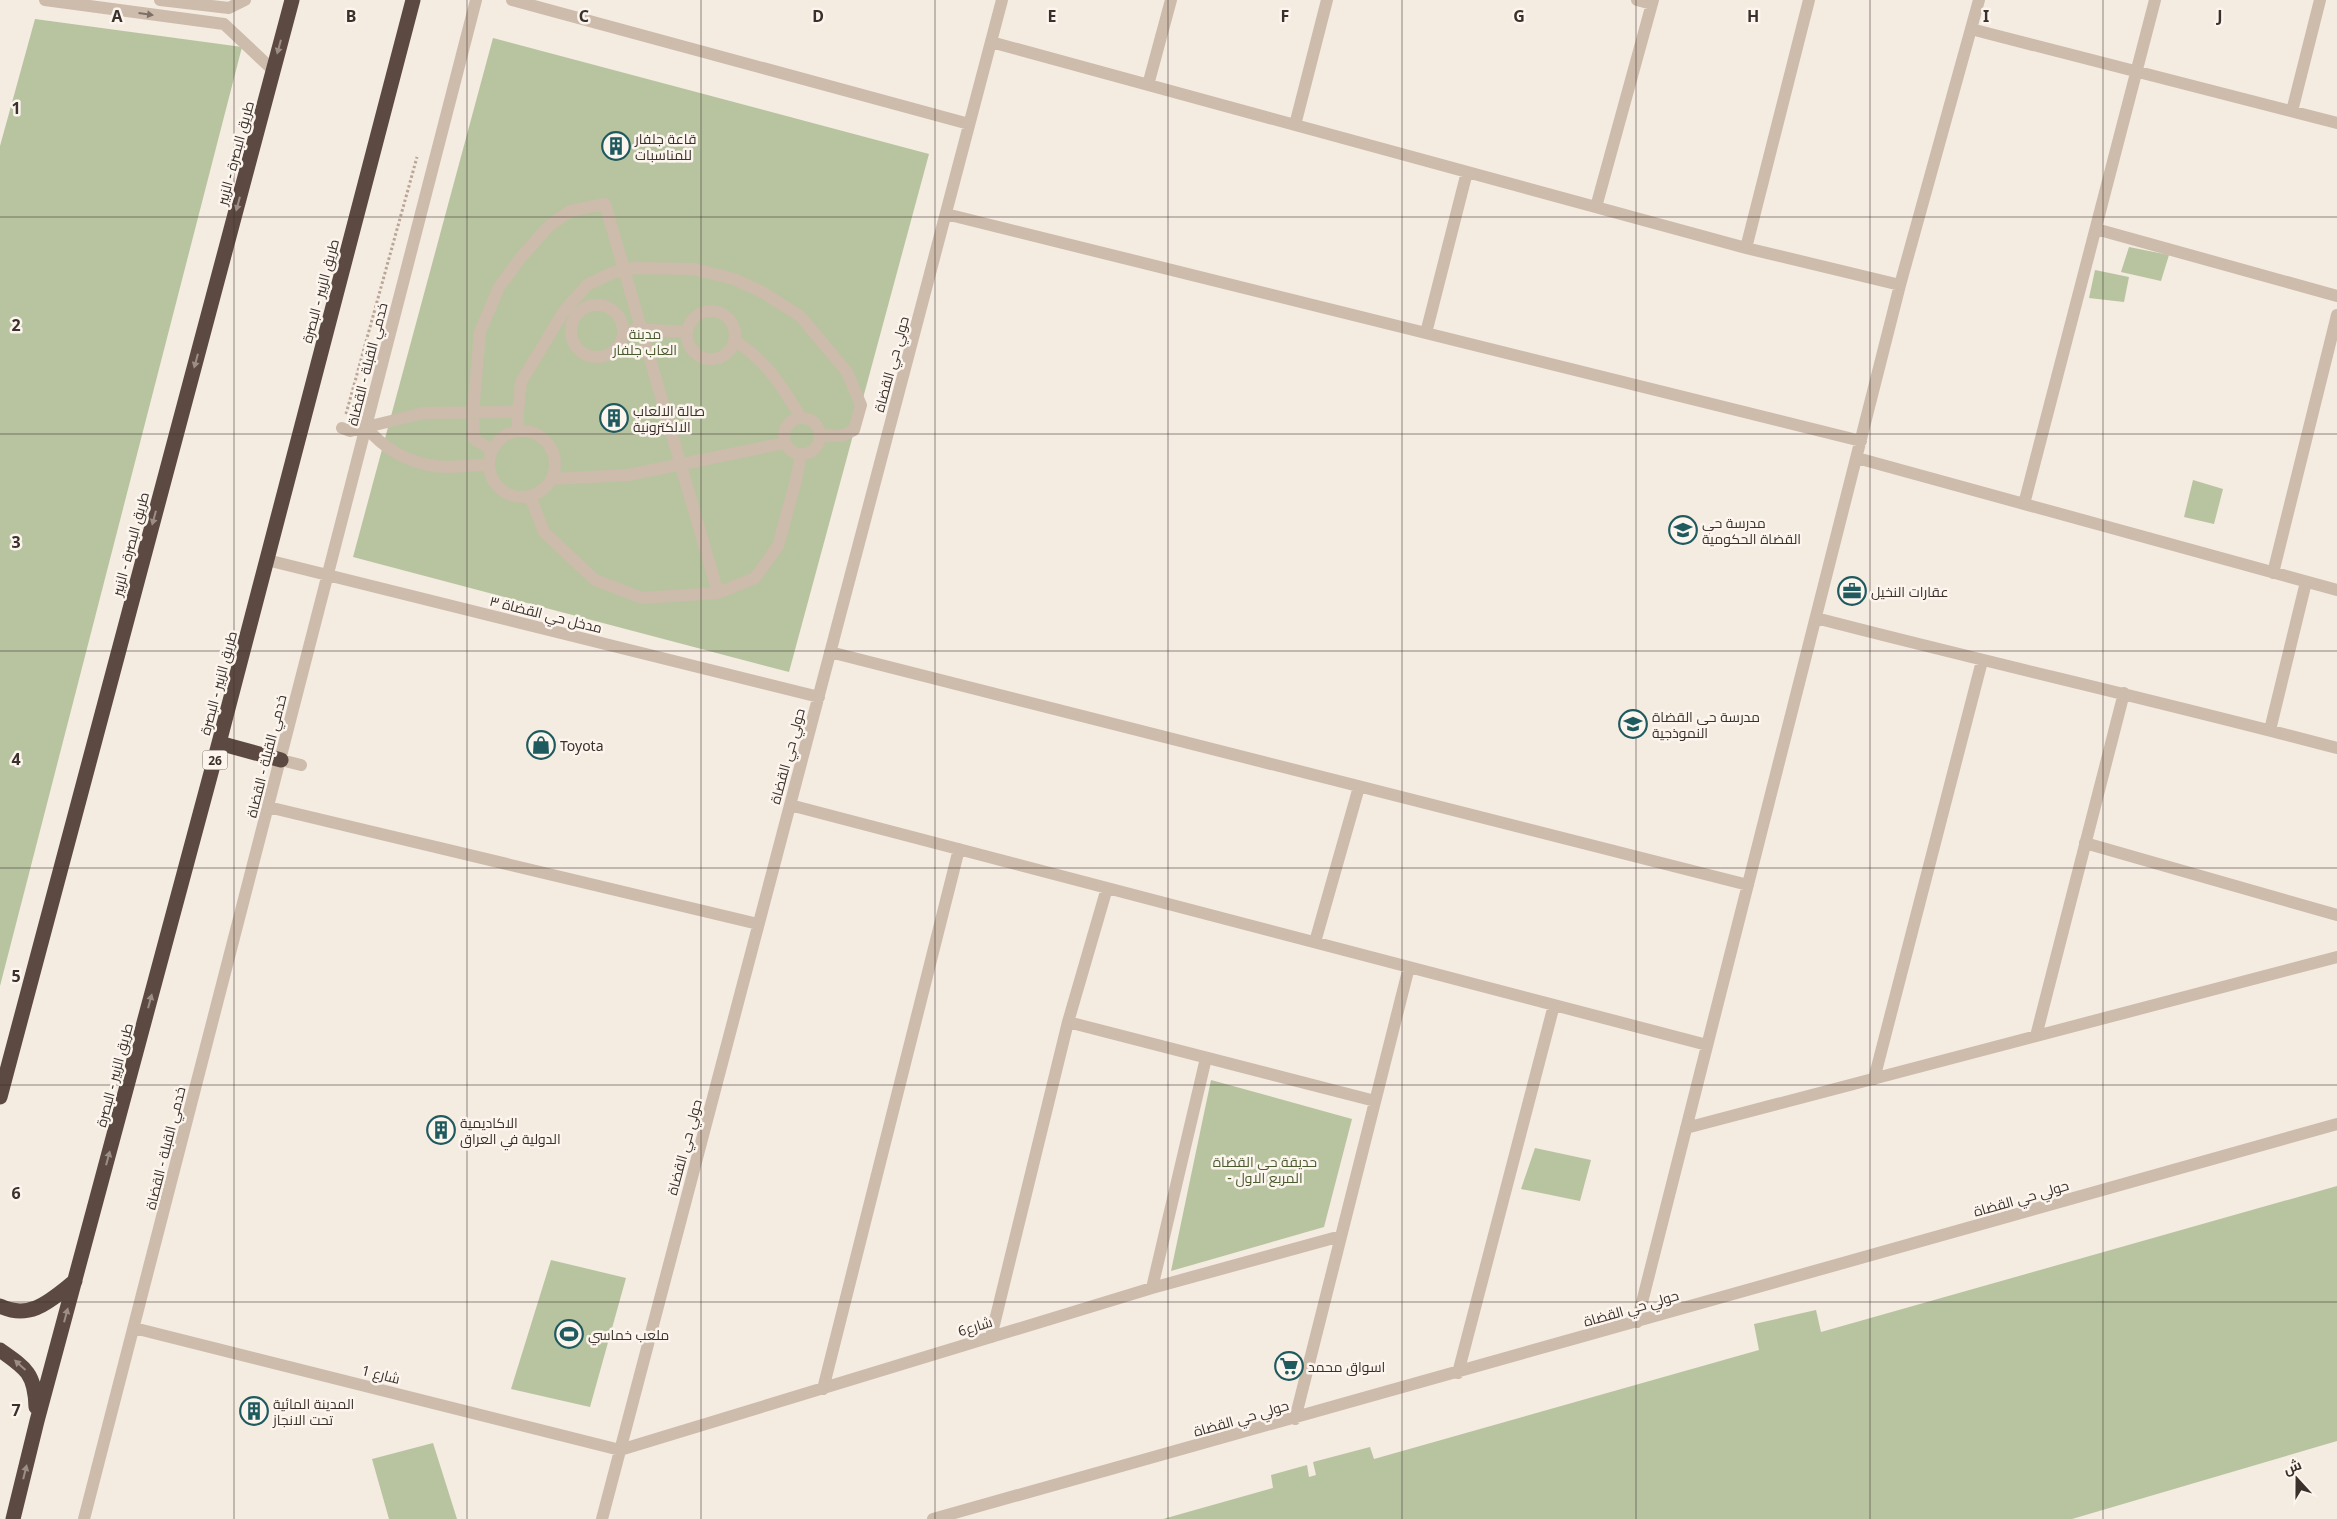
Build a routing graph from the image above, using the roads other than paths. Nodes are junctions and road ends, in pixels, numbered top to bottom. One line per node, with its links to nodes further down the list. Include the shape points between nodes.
1 (45, 0): 19 (street, one-way to 19, via 224,24)
2 (160, 0): 3 (street, via 229,8)
3 (245, 0)
4 (292, 0): 19 (highway, طريق البصرة - الزبير, one-way to 19)
5 (413, 0): 57 (highway, طريق الزبير - البصرة / 26)
6 (476, 0): 43 (street, خدمي القبلة - القضاة)
7 (512, 0): 24 (street)
8 (1002, 0): 18 (street, حولي حي القضاة)
9 (1170, 0): 21 (street)
10 (1327, 0): 25 (street)
11 (1637, 0): 16 (street)
12 (1809, 0): 30 (street)
13 (1979, 0): 17 (street)
14 (2155, 0): 20 (street)
15 (2320, 0): 22 (street)
16 (1652, 2): 27 (street)
17 (1971, 29): 20 (street); 32 (street)
18 (991, 42): 21 (street); 24 (street, حولي حي القضاة)
19 (273, 70): 91 (highway, طريق البصرة - الزبير, one-way to 91)
20 (2136, 71): 22 (street); 29 (street)
21 (1148, 85): 25 (street)
22 (2292, 111): 23 (street)
23 (2337, 122)
24 (969, 124): 28 (street, حولي حي القضاة)
25 (1295, 125): 26 (street)
26 (1467, 172): 27 (street); 38 (street)
27 (1596, 207): 30 (street)
28 (946, 214): 38 (street); 64 (street, حولي حي القضاة)
29 (2096, 229): 33 (street); 56 (street)
30 (1746, 248): 32 (street)
31 (624, 270): 36 (street); 40 (street, via 604,204 570,210 549,226 499,287 480,332); 41 (street, via 587,285 564,311 521,382); 46 (street, via 694,269 726,277 762,292 800,316 847,372 861,405 854,430 842,436)
32 (1900, 286): 47 (street)
33 (2337, 296)
34 (2337, 315): 58 (street)
35 (623, 329): 35 (street, via 620,317 611,308 587,306 571,323 570,335 582,354 606,357 616,350 622,340); 36 (street)
36 (641, 330): 37 (street); 52 (street)
37 (687, 332): 39 (street, via 689,344 706,358 718,358); 39 (street, via 691,321 702,312 715,310 727,316 734,328)
38 (1426, 333): 47 (street)
39 (734, 341): 42 (street, via 745,347 778,379)
40 (473, 412): 41 (street); 43 (street, via 424,414); 49 (street, via 474,439)
41 (518, 412): 45 (street)
42 (801, 418): 46 (street, via 810,419); 48 (street, via 786,426)
43 (366, 427): 44 (street, via 350,431); 53 (street, via 378,441 398,455 436,467); 59 (street, خدمي القبلة - القضاة)
44 (342, 428)
45 (518, 431): 49 (street, via 507,434); 54 (street, via 530,432 549,445 554,456)
46 (820, 434): 50 (street, via 818,445 810,452)
47 (1861, 441): 51 (street)
48 (784, 443): 50 (street, via 791,451); 52 (street)
49 (492, 450): 53 (street)
50 (800, 454): 62 (street, via 778,546 756,578)
51 (1857, 458): 56 (street); 63 (street)
52 (680, 464): 54 (street, via 628,475); 62 (street)
53 (488, 465): 55 (street, via 497,487 512,496)
54 (552, 479): 55 (street)
55 (530, 496): 62 (street, via 544,532 595,580 642,598)
56 (2024, 504): 58 (street)
57 (267, 560): 59 (street, مدخل حي القضاة ٣); 69 (highway, طريق الزبير - البصرة / 26)
58 (2273, 573): 60 (street)
59 (328, 576): 67 (street, مدخل حي القضاة ٣); 71 (street, خدمي القبلة - القضاة)
60 (2306, 582): 61 (street); 68 (street)
61 (2337, 590)
62 (718, 593)
63 (1816, 618): 65 (street); 78 (street)
64 (830, 652): 67 (street, حولي حي القضاة); 73 (street)
65 (1982, 661): 66 (street); 90 (street)
66 (2124, 692): 68 (street); 76 (street)
67 (818, 697): 74 (street, حولي حي القضاة)
68 (2270, 730): 70 (street)
69 (220, 743): 71 (highway); 96 (highway, طريق الزبير - البصرة / 26, one-way to 69)
70 (2337, 748)
71 (280, 760): 72 (street); 75 (street, خدمي القبلة - القضاة)
72 (301, 765)
73 (1359, 787): 78 (street); 82 (street)
74 (790, 806): 77 (street); 81 (street, حولي حي القضاة)
75 (268, 807): 81 (street); 100 (street, خدمي القبلة - القضاة)
76 (2085, 843): 80 (street); 87 (street)
77 (959, 850): 79 (street); 104 (street)
78 (1748, 886): 88 (street)
79 (1107, 888): 82 (street); 86 (street)
80 (2337, 915)
81 (758, 924): 107 (street, حولي حي القضاة)
82 (1315, 942): 84 (street)
83 (2337, 957): 87 (street)
84 (1409, 967): 85 (street); 92 (street)
85 (1554, 1005): 88 (street); 103 (street)
86 (1068, 1022): 89 (street); 101 (street)
87 (2036, 1036): 90 (street)
88 (1708, 1045): 94 (street)
89 (1206, 1058): 92 (street); 97 (street)
90 (1874, 1078): 94 (street)
91 (0, 1096)
92 (1375, 1102): 95 (street)
93 (2337, 1124): 99 (street, حولي حي القضاة)
94 (1686, 1128): 99 (street)
95 (1341, 1236): 97 (street, شارع6); 105 (street)
96 (75, 1280): 98 (highway, via 49,1302 31,1311 12,1312); 106 (highway, طريق الزبير - البصرة / 26, one-way to 96)
97 (1152, 1288): 101 (street, شارع6)
98 (0, 1306)
99 (1637, 1322): 103 (street, حولي حي القضاة)
100 (134, 1328): 107 (street, شارع 1); 109 (street, خدمي القبلة - القضاة)
101 (992, 1336): 104 (street, شارع6)
102 (0, 1350): 106 (highway, one-way to 102, via 35,1386 26,1369)
103 (1458, 1373): 105 (street, حولي حي القضاة)
104 (823, 1389): 107 (street, شارع6)
105 (1294, 1418): 111 (street, حولي حي القضاة)
106 (37, 1421): 108 (highway, طريق الزبير - البصرة / 26, one-way to 106)
107 (620, 1450): 110 (street, حولي حي القضاة)
108 (13, 1519)
109 (84, 1519)
110 (602, 1519)
111 (933, 1519)

